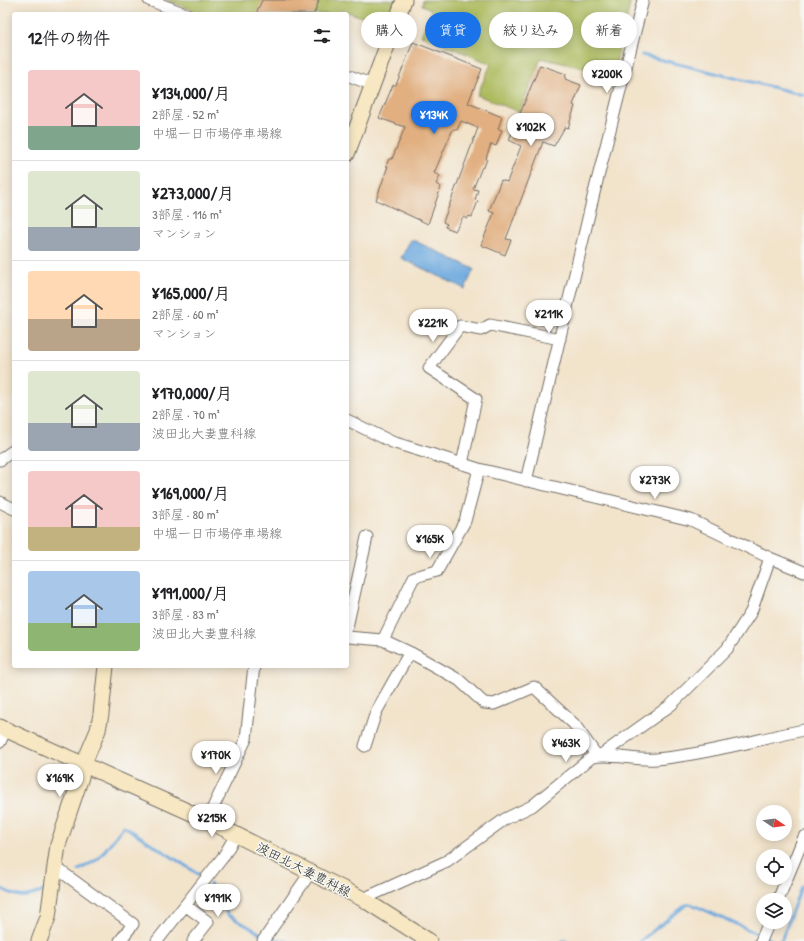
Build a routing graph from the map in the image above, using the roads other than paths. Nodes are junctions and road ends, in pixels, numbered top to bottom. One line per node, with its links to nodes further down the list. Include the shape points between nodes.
1 (149, 0): 4 (street)
2 (404, 0): 6 (main road)
3 (643, 0): 8 (street)
4 (181, 12)
5 (349, 76): 6 (street)
6 (372, 85): 7 (main road)
7 (350, 140)
8 (560, 339): 12 (street, via 490,324 482,330 460,326 429,368 476,399); 14 (street)
9 (349, 421): 12 (street, via 392,442)
10 (12, 451): 11 (street)
11 (0, 460)
12 (462, 464): 13 (street)
13 (478, 469): 14 (street); 22 (street, via 465,521 437,571 414,577)
14 (526, 481): 18 (street, via 691,520)
15 (0, 502): 16 (street)
16 (12, 508)
17 (367, 537): 20 (street)
18 (770, 558): 19 (street); 29 (street, via 752,612 727,649 671,705)
19 (804, 572)
20 (349, 618)
21 (349, 637): 22 (street)
22 (383, 640): 23 (street)
23 (413, 654): 28 (street, via 406,659 376,712); 29 (street, via 459,680 484,703 494,704 534,687 574,724)
24 (106, 668): 30 (main road, via 98,730)
25 (254, 668): 31 (street, via 246,739)
26 (804, 730): 29 (street, via 655,759)
27 (2, 732): 30 (main road, 波田北大妻豊科線)
28 (365, 746)
29 (599, 756): 37 (street, via 592,757 532,806 505,819 447,861)
30 (84, 763): 31 (main road, 波田北大妻豊科線); 34 (main road, via 58,845)
31 (207, 820): 32 (main road, 波田北大妻豊科線)
32 (236, 835): 35 (main road, 波田北大妻豊科線); 38 (street)
33 (804, 837): 36 (street)
34 (56, 867): 40 (main road, via 48,917); 41 (street, via 133,924)
35 (310, 873): 37 (main road, 波田北大妻豊科線); 44 (street)
36 (781, 893)
37 (363, 899): 45 (main road, 波田北大妻豊科線)
38 (185, 905): 42 (street); 43 (street, via 208,922)
39 (766, 929): 46 (street)
40 (39, 941)
41 (120, 941)
42 (156, 941)
43 (193, 941)
44 (263, 941)
45 (429, 941)
46 (761, 941)

